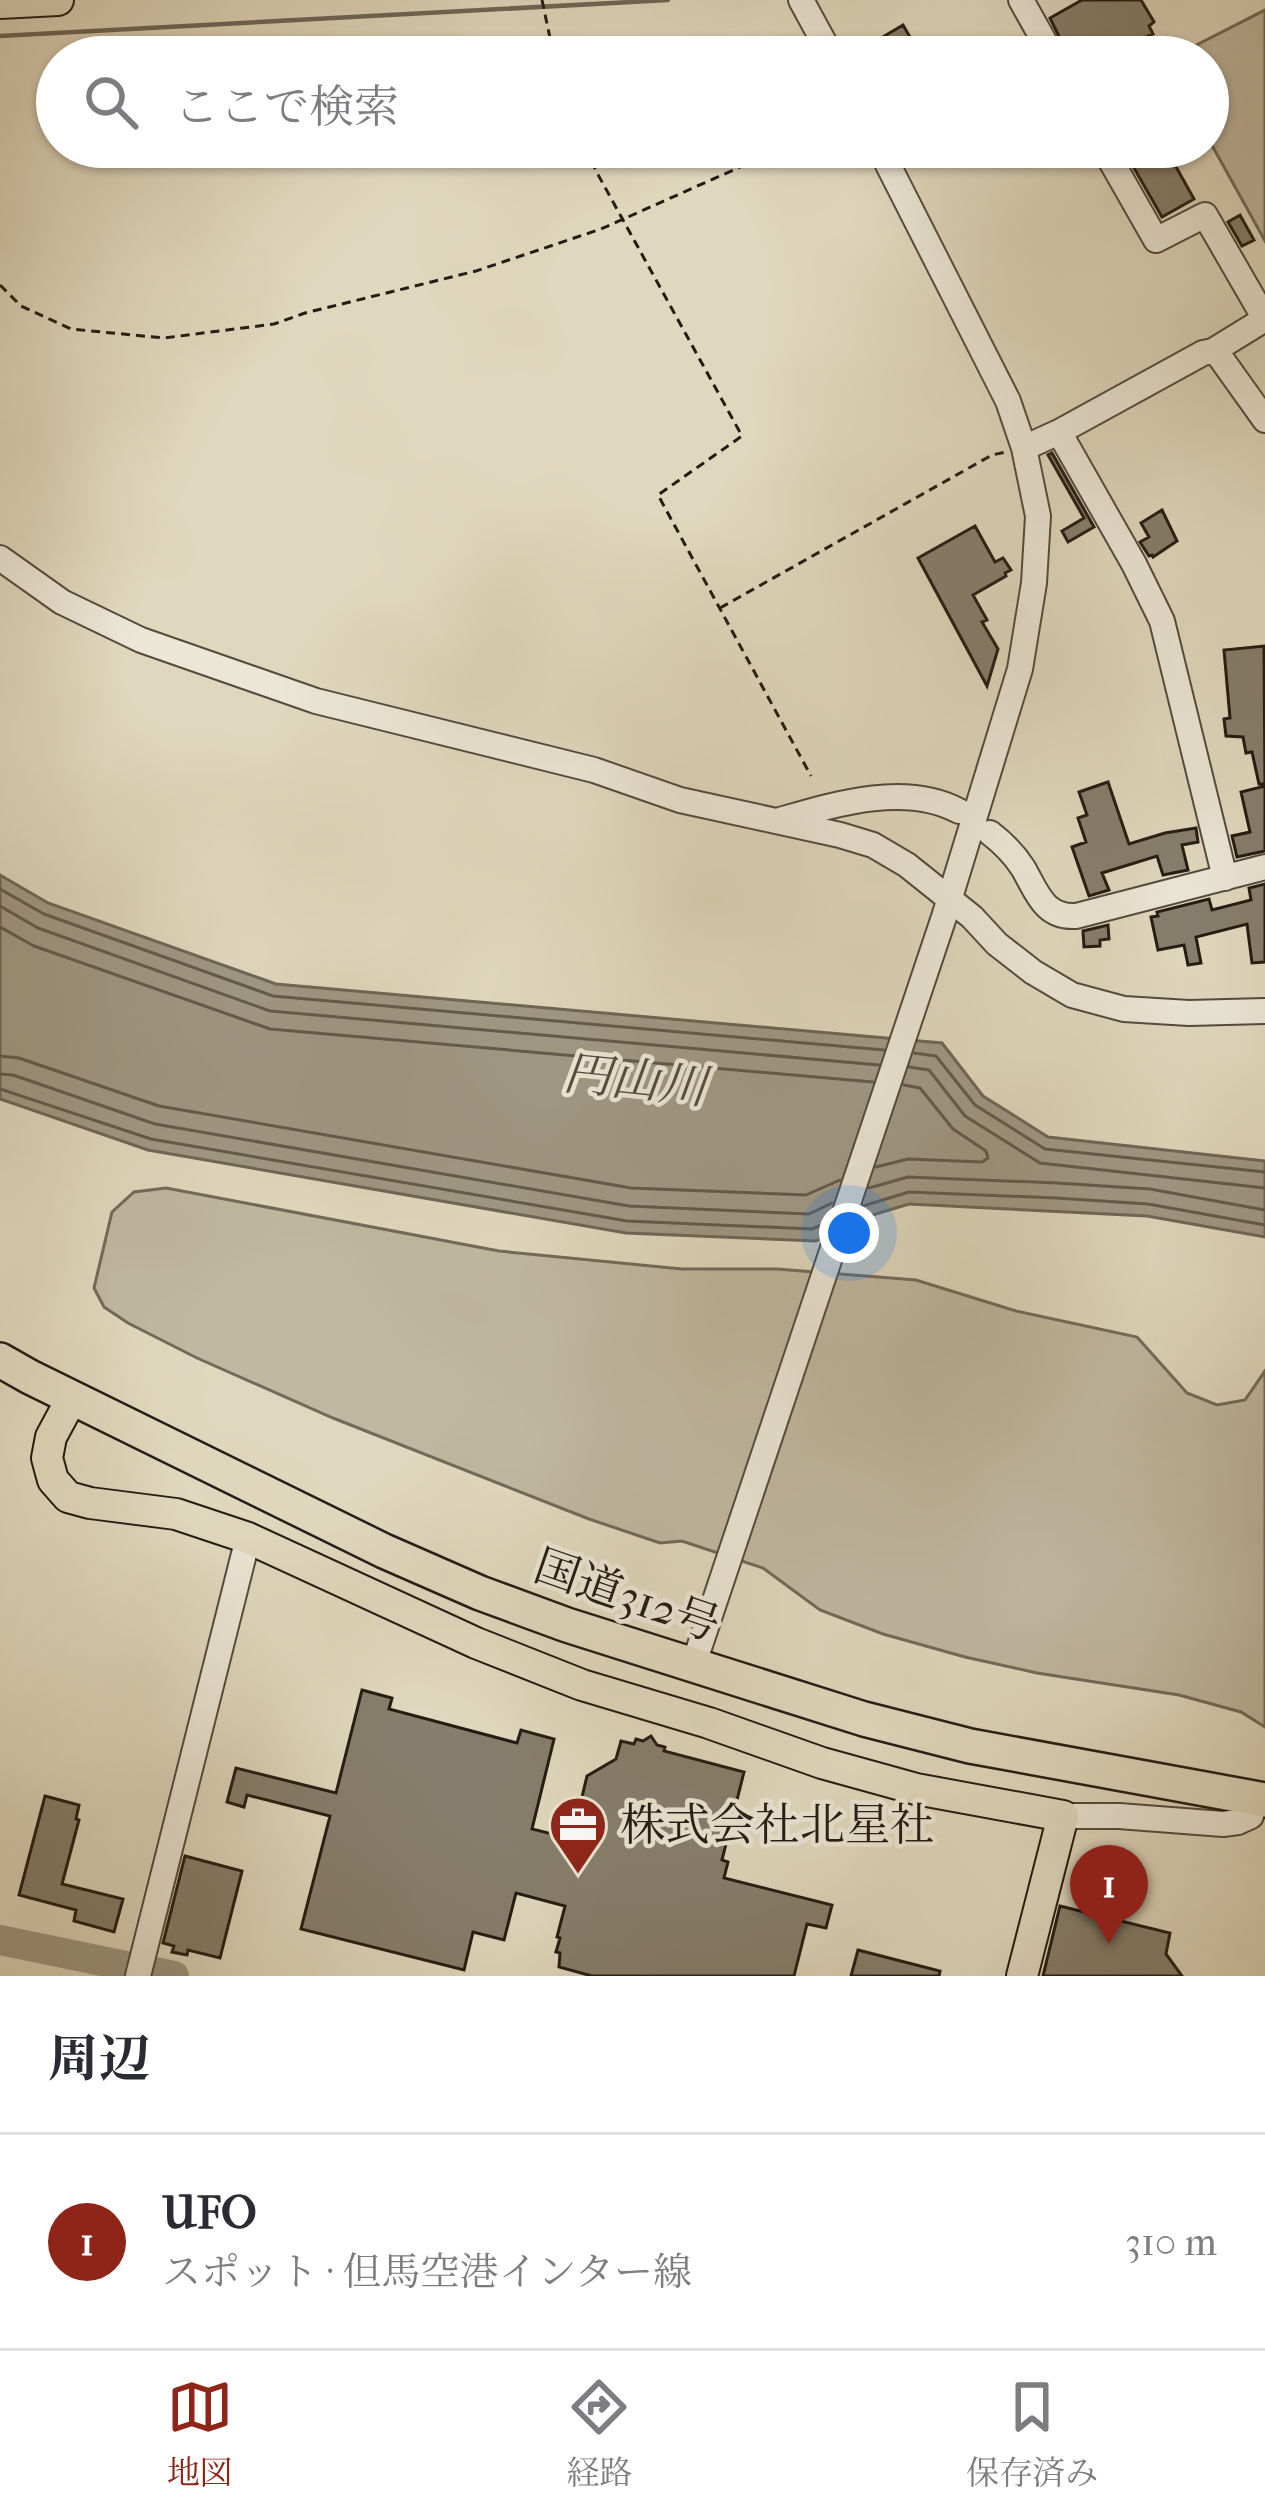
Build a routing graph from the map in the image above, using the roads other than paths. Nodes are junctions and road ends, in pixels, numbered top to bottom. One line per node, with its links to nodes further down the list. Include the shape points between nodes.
1 (58, 0): 4 (main road)
2 (801, 0): 5 (street)
3 (1021, 0): 6 (street)
4 (0, 3)
5 (821, 36)
6 (1041, 36)
7 (890, 168): 13 (street, via 980,341)
8 (1115, 168): 9 (street, via 1156,240 1205,214)
9 (1265, 319): 10 (street)
10 (1213, 351): 11 (street); 12 (street)
11 (1265, 421)
12 (1060, 432): 13 (street); 19 (street, via 1162,621)
13 (1024, 448): 20 (street, via 1038,516 1028,626)
14 (0, 558): 16 (street, via 62,602 244,677 680,800)
15 (959, 811): 16 (street, via 910,796)
16 (778, 820): 20 (street, via 873,845 907,865)
17 (990, 833): 19 (street, via 1044,905 1064,917)
18 (1265, 867): 19 (street)
19 (1226, 878)
20 (947, 908): 21 (street, via 972,917 1072,995 1124,1009); 25 (street)
21 (1265, 1011)
22 (0, 1360): 23 (highway, 国道312号)
23 (72, 1398): 24 (main road, via 47,1458 52,1480 68,1497 176,1514); 25 (highway, 国道312号, via 480,1593)
24 (248, 1538): 27 (main road, via 582,1685 916,1789); 28 (street)
25 (693, 1666): 26 (highway, 国道312号, via 970,1746)
26 (1260, 1799): 27 (street, via 1250,1816 1223,1824)
27 (1063, 1816): 29 (main road)
28 (140, 1969)
29 (1022, 1976)

